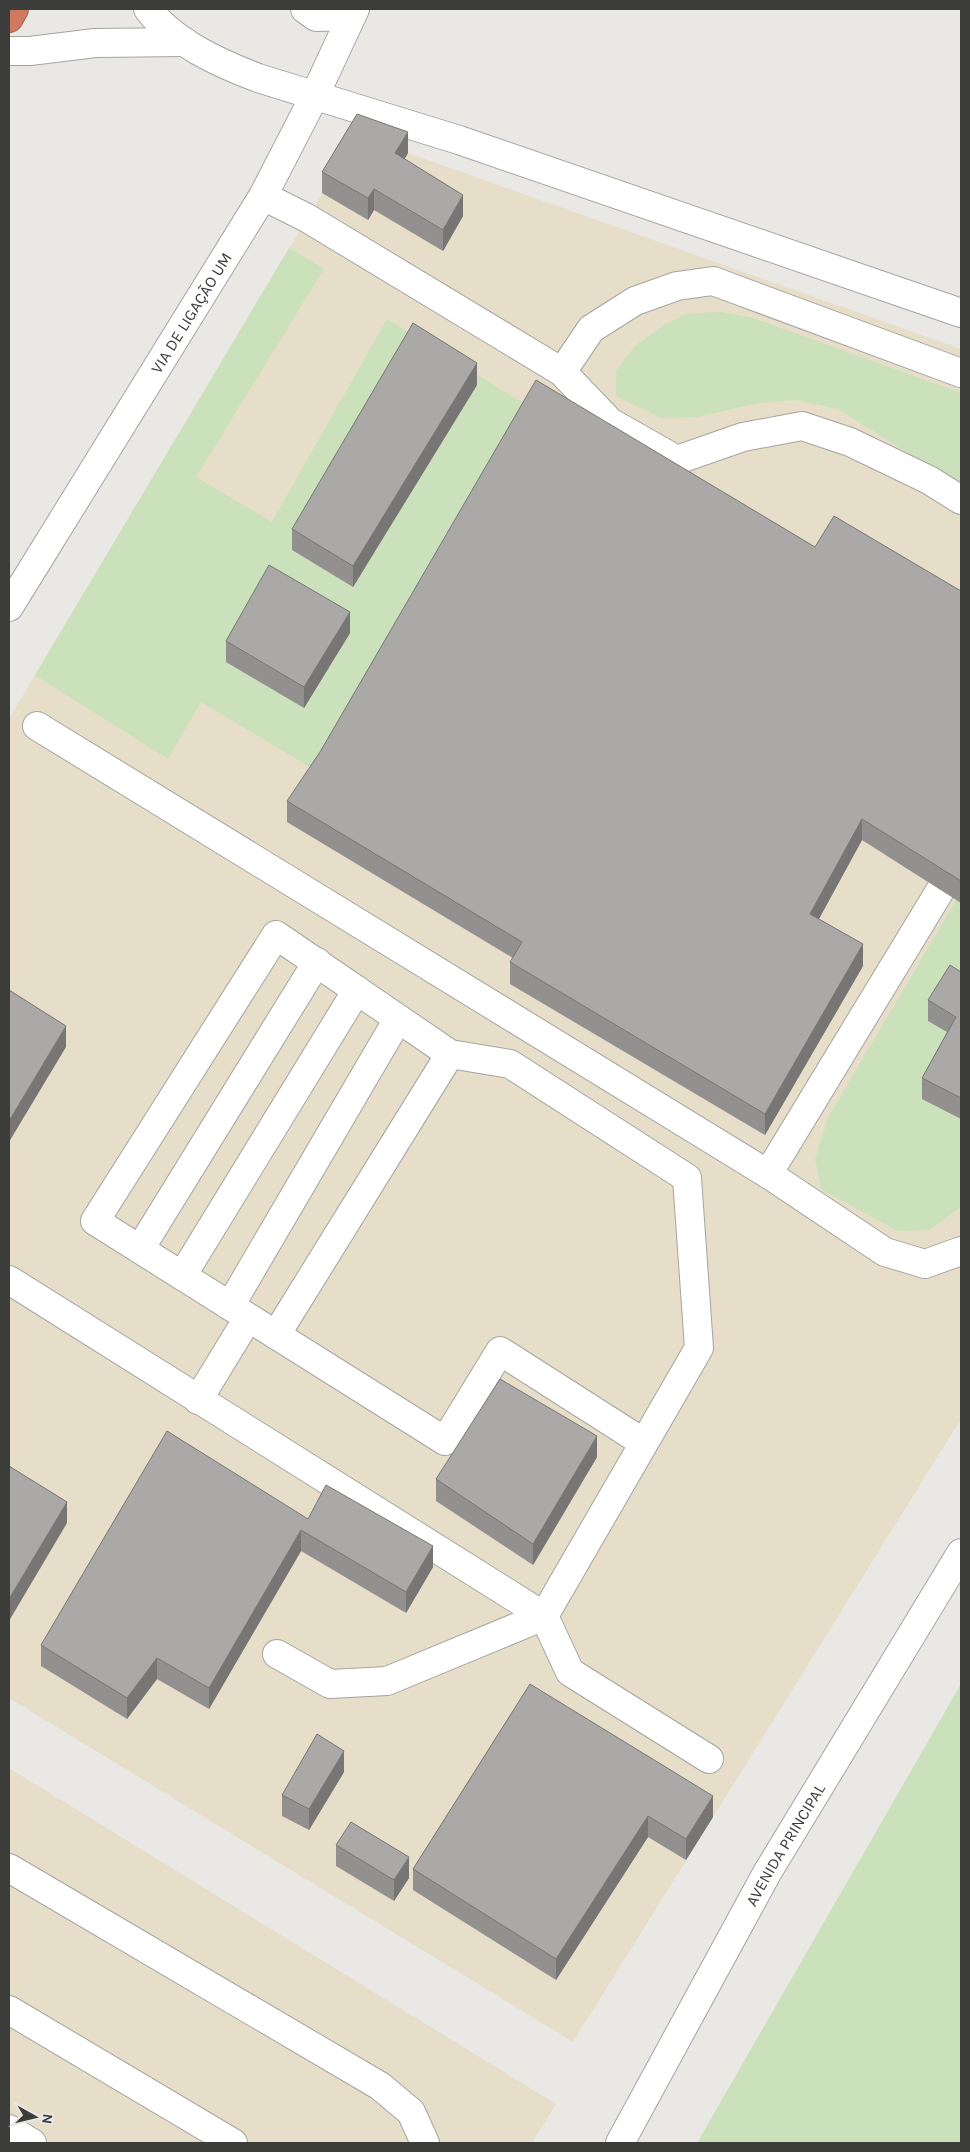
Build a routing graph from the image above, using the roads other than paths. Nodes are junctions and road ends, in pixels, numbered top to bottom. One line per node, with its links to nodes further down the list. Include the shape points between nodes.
1 (14, 9): 5 (highway)
2 (148, 9): 6 (lane)
3 (305, 9): 4 (lane, via 316,17)
4 (353, 12): 8 (lane, VIA DE LIGAÇÃO UM)
5 (9, 18)
6 (185, 42): 7 (lane, via 95,43); 8 (lane, via 228,67)
7 (9, 51)
8 (314, 97): 9 (lane, VIA DE LIGAÇÃO UM); 10 (lane, via 459,140)
9 (263, 196): 11 (lane, via 307,218); 14 (lane, VIA DE LIGAÇÃO UM)
10 (961, 314)
11 (562, 372): 12 (lane, via 591,329 635,301 677,286 713,281); 13 (lane, via 610,422 677,460 743,437 802,426 850,442 930,480)
12 (961, 373)
13 (961, 500)
14 (9, 607)
15 (37, 726): 21 (lane)
16 (941, 889): 21 (lane)
17 (317, 962): 18 (lane); 22 (lane); 22 (lane, via 276,935 95,1221)
18 (357, 990): 19 (lane); 24 (lane)
19 (398, 1018): 20 (lane); 26 (lane)
20 (450, 1054): 27 (lane); 29 (lane, via 510,1064 686,1178 699,1348)
21 (768, 1174): 23 (lane, via 885,1252 925,1264)
22 (140, 1249): 24 (lane)
23 (961, 1251)
24 (182, 1276): 26 (lane)
25 (9, 1280): 28 (lane)
26 (239, 1312): 27 (lane); 28 (lane)
27 (276, 1335): 29 (lane, via 445,1441 500,1351)
28 (198, 1400): 31 (lane)
29 (644, 1444): 31 (lane)
30 (961, 1552): 40 (lane, AVENIDA PRINCIPAL, via 767,1873)
31 (544, 1616): 32 (lane, via 387,1681 330,1684); 33 (lane, via 570,1672)
32 (277, 1654)
33 (709, 1758)
34 (9, 1868): 39 (lane, via 380,2086 411,2112)
35 (9, 2010): 38 (lane)
36 (9, 2129): 37 (lane)
37 (32, 2143)
38 (233, 2143)
39 (424, 2143)
40 (620, 2143)

